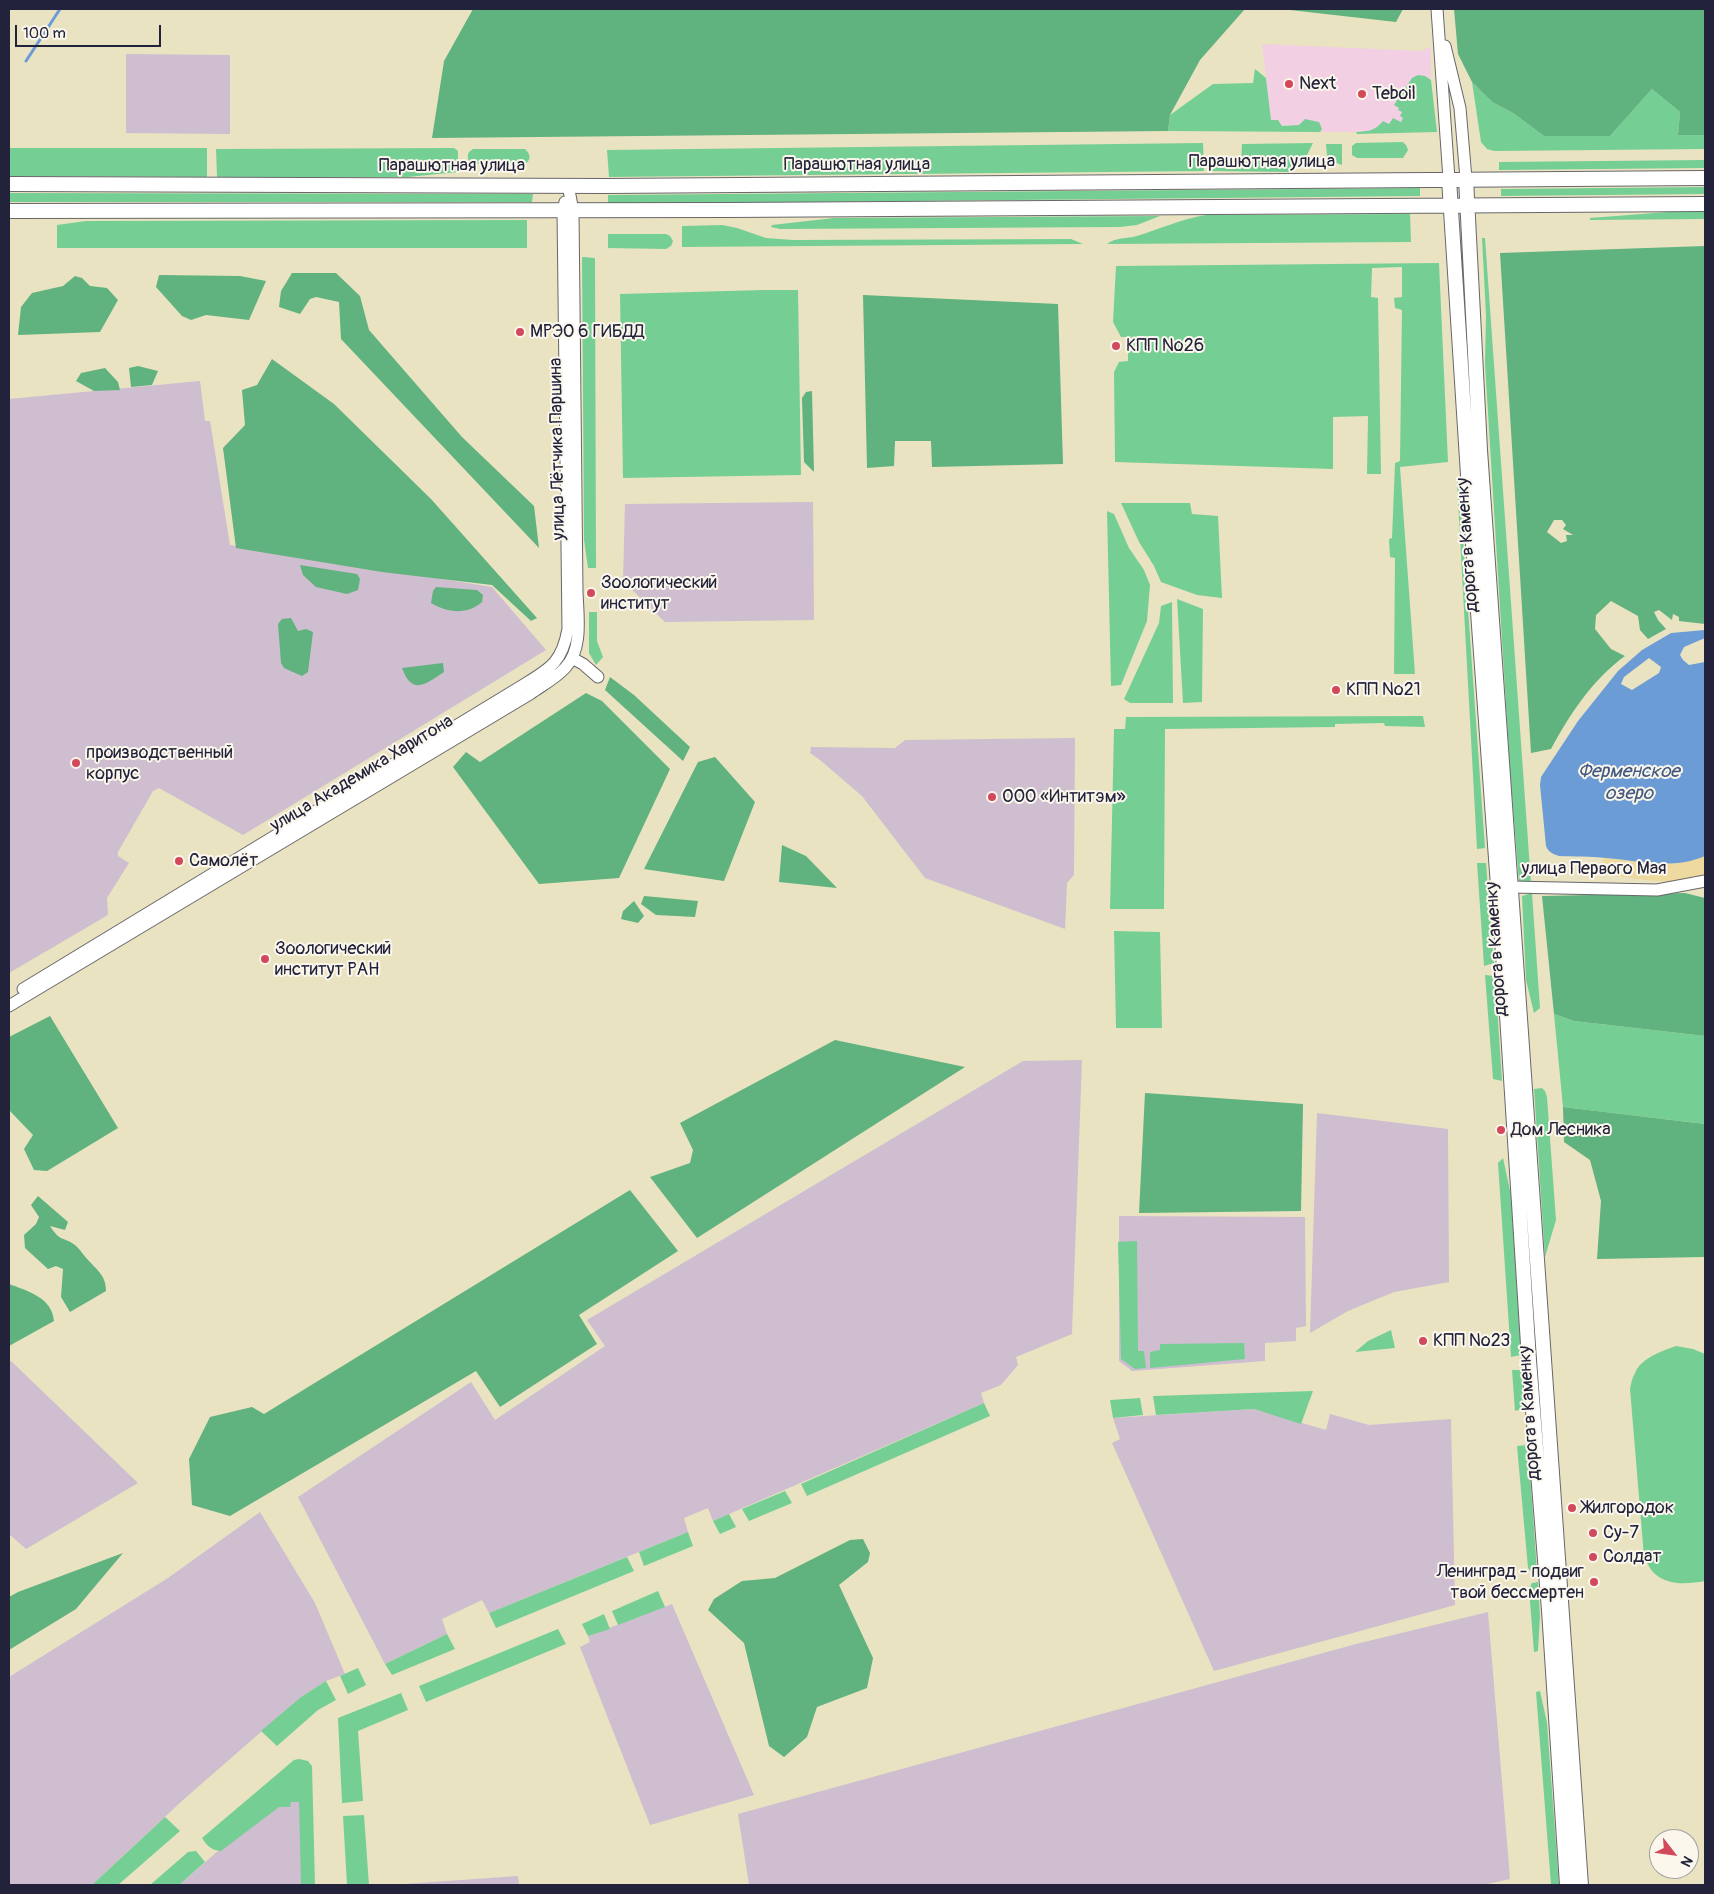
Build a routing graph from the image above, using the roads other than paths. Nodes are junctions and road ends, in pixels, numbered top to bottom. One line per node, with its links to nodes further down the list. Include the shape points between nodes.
1 (1437, 11): 3 (street, дорога в Каменку); 4 (street, дорога в Каменку, via 1460,108)
2 (1705, 178): 4 (main road, Парашютная улица)
3 (1449, 179): 4 (main road, Парашютная улица); 6 (main road, Парашютная улица); 8 (main road, дорога в Каменку)
4 (1466, 179): 9 (main road, дорога в Каменку)
5 (9, 184): 6 (main road, Парашютная улица)
6 (568, 185): 11 (street, улица Лётчика Паршина)
7 (1705, 204): 9 (main road)
8 (1451, 206): 9 (main road); 11 (main road); 20 (main road, дорога в Каменку)
9 (1468, 206): 16 (main road, дорога в Каменку, via 1480,450)
10 (9, 211): 11 (main road)
11 (568, 211): 12 (street, улица Лётчика Паршина); 13 (street, улица Лётчика Паршина, via 578,634)
12 (566, 643): 17 (street, улица Академика Харитона, via 547,670)
13 (572, 658): 14 (street); 17 (street, улица Академика Харитона, via 565,668 530,694)
14 (598, 677)
15 (1705, 881): 16 (street, улица Первого Мая, via 1657,890)
16 (1512, 886): 21 (main road, дорога в Каменку)
17 (149, 917): 18 (street, улица Академика Харитона); 19 (street, улица Академика Харитона)
18 (9, 998)
19 (9, 1006)
20 (1568, 1885)
21 (1581, 1885)

